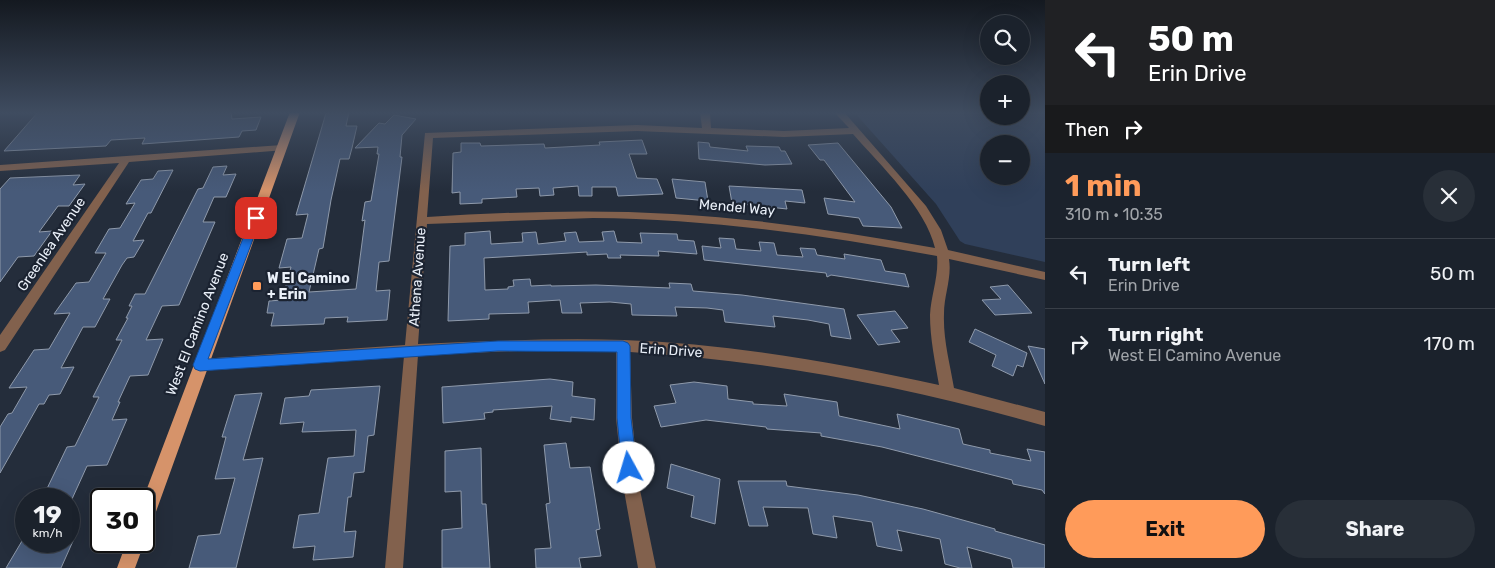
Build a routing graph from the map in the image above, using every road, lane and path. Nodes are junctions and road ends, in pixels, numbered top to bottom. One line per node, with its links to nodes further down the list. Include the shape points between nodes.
1 (285, 139): 4 (main road, West El Camino Avenue)
2 (428, 139): 7 (street, Athena Avenue)
3 (862, 139): 8 (street, via 927,215)
4 (282, 148): 5 (street); 13 (main road, West El Camino Avenue)
5 (126, 159): 6 (street); 10 (street, Greenlea Avenue)
6 (0, 168)
7 (421, 220): 8 (street, Mendel Way, via 564,215 700,219 784,227); 12 (street, Athena Avenue)
8 (943, 253): 9 (street, Mendel Way); 14 (street, via 944,280 937,313 937,332)
9 (1045, 276)
10 (0, 346)
11 (623, 346): 12 (street, Erin Drive, via 498,346); 14 (street, Erin Drive, via 772,360); 20 (street, via 624,418 630,475)
12 (411, 352): 13 (street, Erin Drive); 19 (street, Athena Avenue)
13 (200, 365): 16 (main road, West El Camino Avenue)
14 (948, 394): 15 (street, Erin Drive)
15 (1045, 419)
16 (155, 490)
17 (132, 553): 18 (main road)
18 (126, 568)
19 (394, 568)
20 (647, 568)

